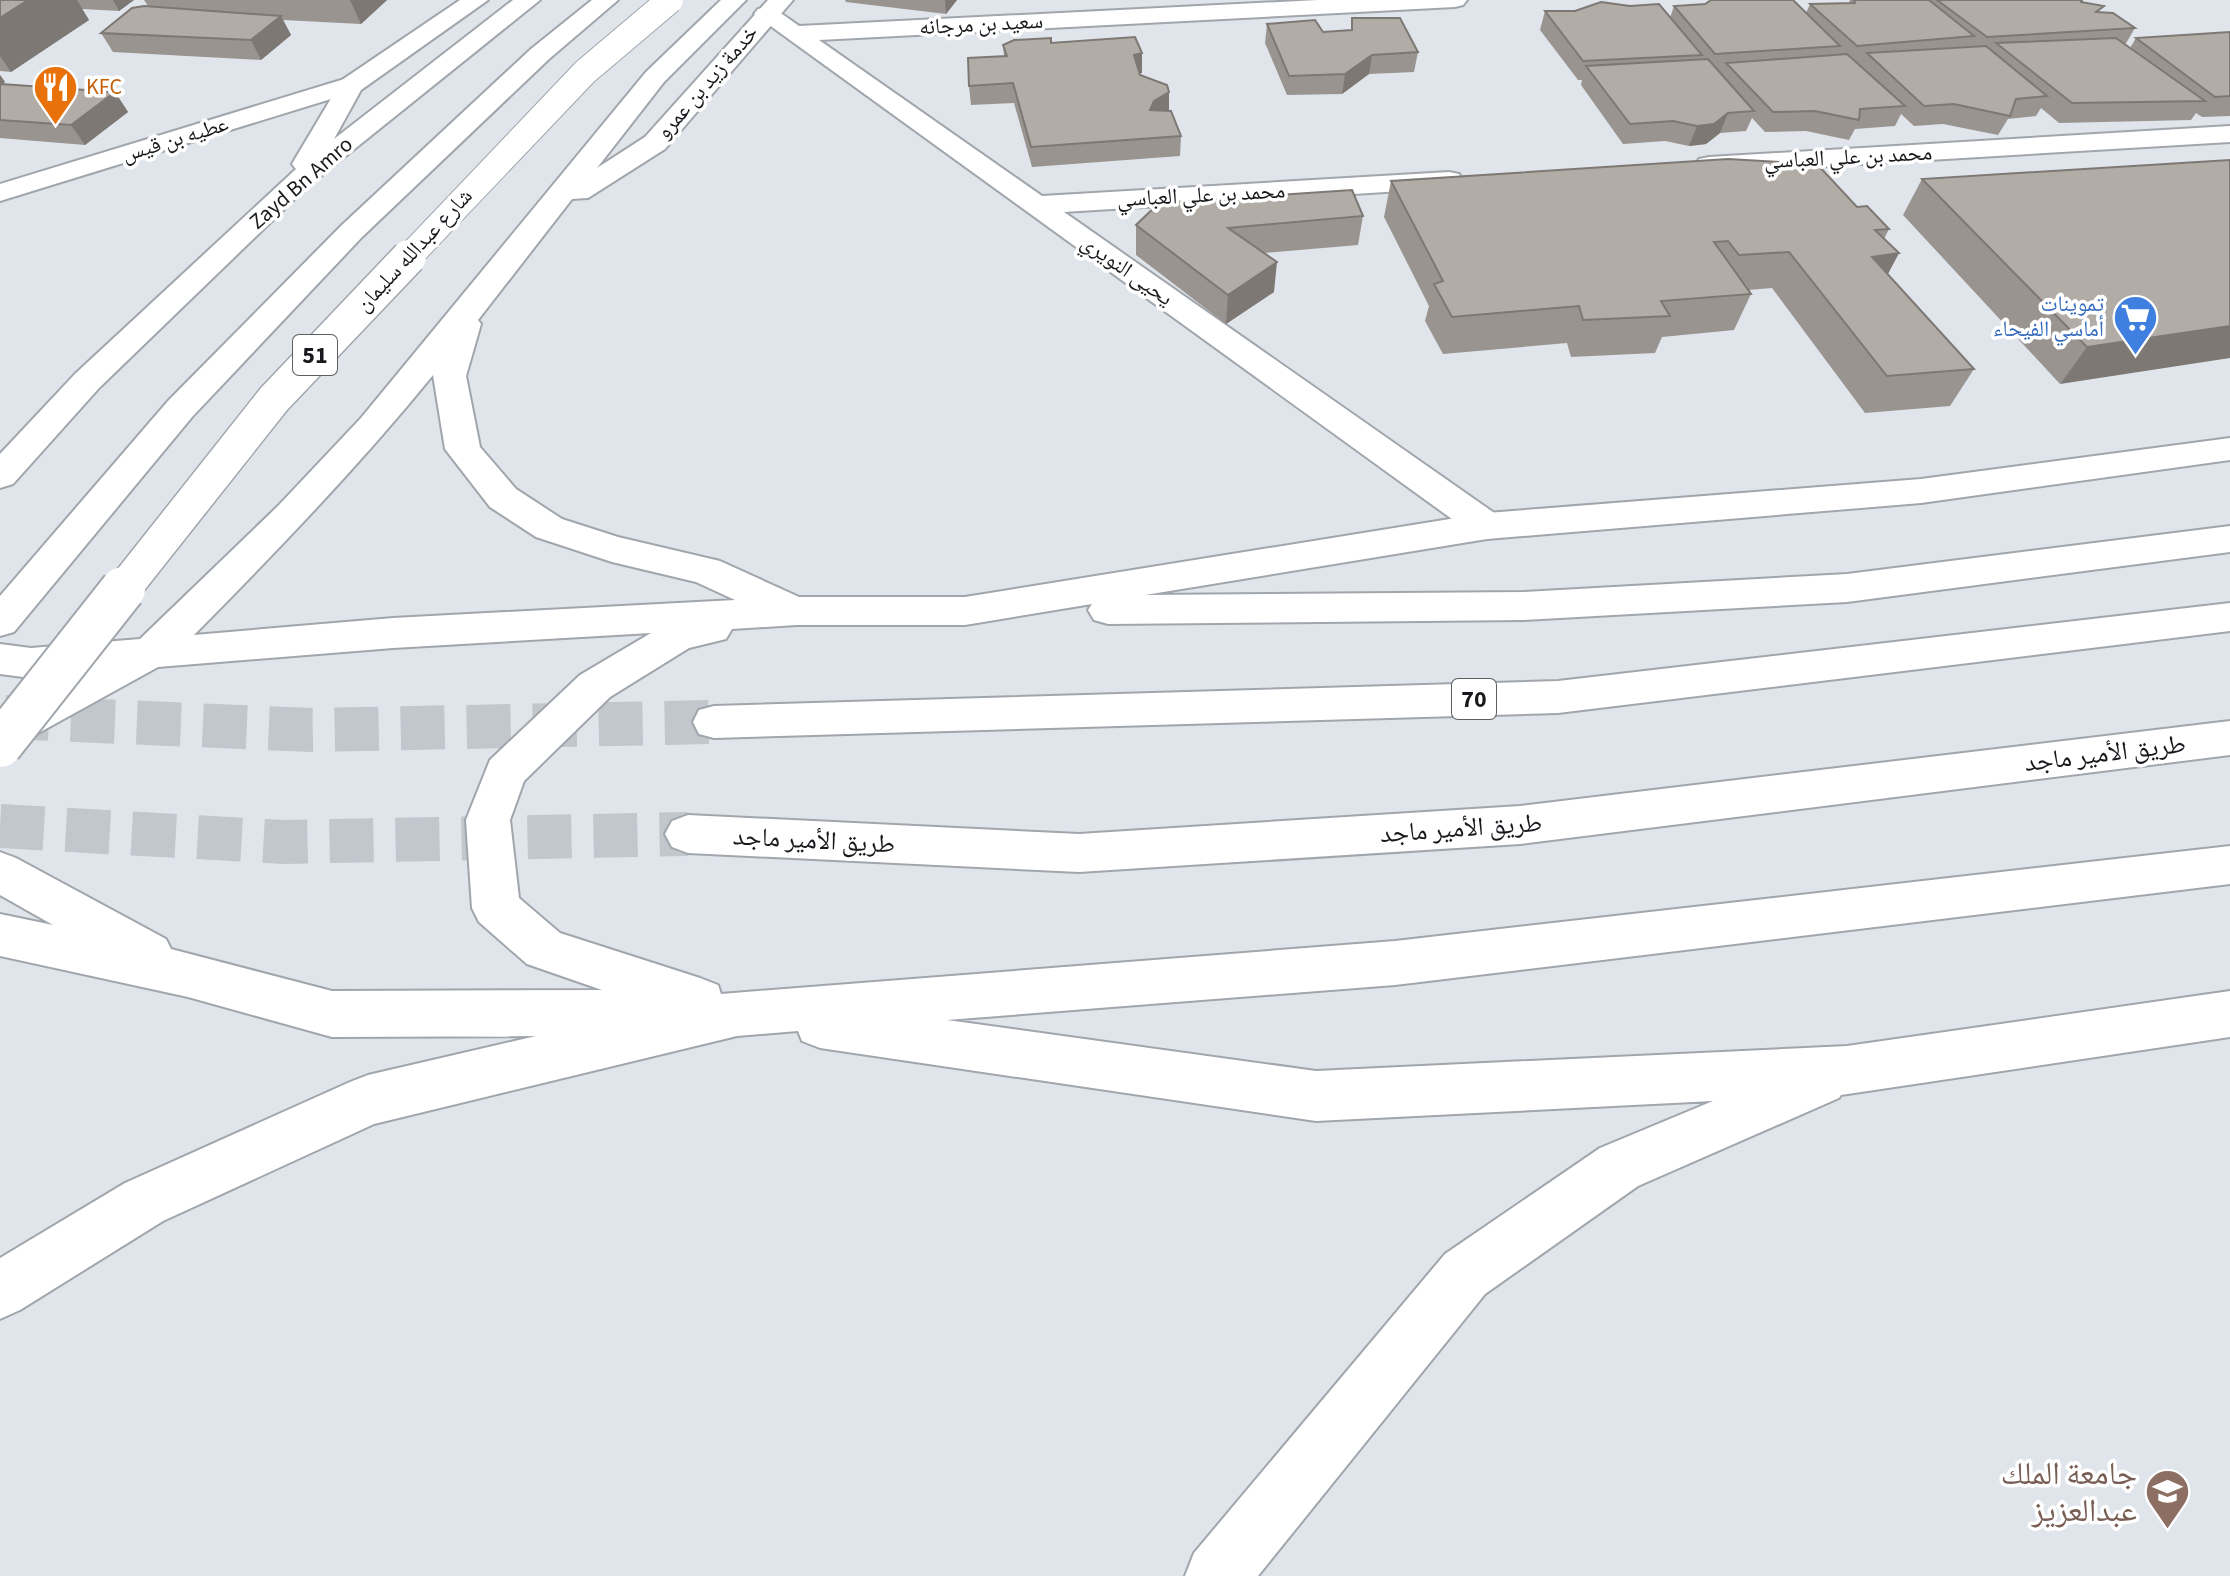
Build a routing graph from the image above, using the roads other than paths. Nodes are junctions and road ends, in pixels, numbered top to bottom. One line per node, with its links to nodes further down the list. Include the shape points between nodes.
1 (476, 0): 9 (main road)
2 (528, 0): 13 (main road, Zayd Bn Amro)
3 (606, 0): 27 (main road, شارع عبدالله سليمان / 51, via 540,54 352,231 180,409)
4 (670, 0): 34 (main road, شارع عبدالله سليمان / 51, bridge, via 585,72 274,399)
5 (734, 0): 16 (main road, via 655,77)
6 (1455, 0): 8 (main road, سعيد بن مرجانه)
7 (774, 7): 8 (main road, يحيى النويري); 16 (main road, خدمة زيد بن عمرو, via 655,143)
8 (794, 34): 15 (main road, يحيى النويري)
9 (351, 85): 13 (main road); 14 (main road, عطيه بن قيس)
10 (2230, 134): 11 (main road, محمد بن علي العباسي)
11 (1688, 166)
12 (1481, 179): 15 (main road, محمد بن علي العباسي)
13 (296, 182): 18 (main road, Zayd Bn Amro)
14 (0, 193)
15 (1035, 205): 22 (main road, يحيى النويري)
16 (549, 210): 17 (main road)
17 (469, 310): 24 (main road, via 449,376 463,449 503,498 549,528 706,571); 29 (main road, via 291,515)
18 (87, 381): 19 (main road); 21 (main road)
19 (0, 430)
20 (2230, 449): 22 (main road, via 1921,491)
21 (0, 476)
22 (1487, 526): 25 (main road)
23 (2230, 539): 25 (main road, via 1847,588 1524,606)
24 (796, 611): 25 (main road); 28 (main road); 40 (main road, via 678,636 595,686 505,772 488,820 496,908 544,949)
25 (965, 611)
26 (2230, 617): 31 (main road, 70, via 1558,697)
27 (0, 622)
28 (393, 633): 29 (main road); 34 (main road, via 113,694)
29 (151, 653): 30 (main road, via 31,663); 32 (main road)
30 (0, 659)
31 (714, 722)
32 (0, 734)
33 (2230, 738): 35 (main road, طريق الأمير ماجد, via 1520,825 1079,853)
34 (0, 748)
35 (688, 834)
36 (2230, 865): 40 (main road, via 1395,963)
37 (0, 872): 39 (main road)
38 (0, 935): 39 (main road)
39 (188, 975): 40 (main road, via 332,1014)
40 (737, 1013): 42 (main road, via 1316,1096); 43 (main road, via 368,1100 144,1202)
41 (2230, 1014): 42 (main road)
42 (1847, 1070): 44 (main road, via 1619,1167 1465,1274)
43 (0, 1290)
44 (1217, 1576)

